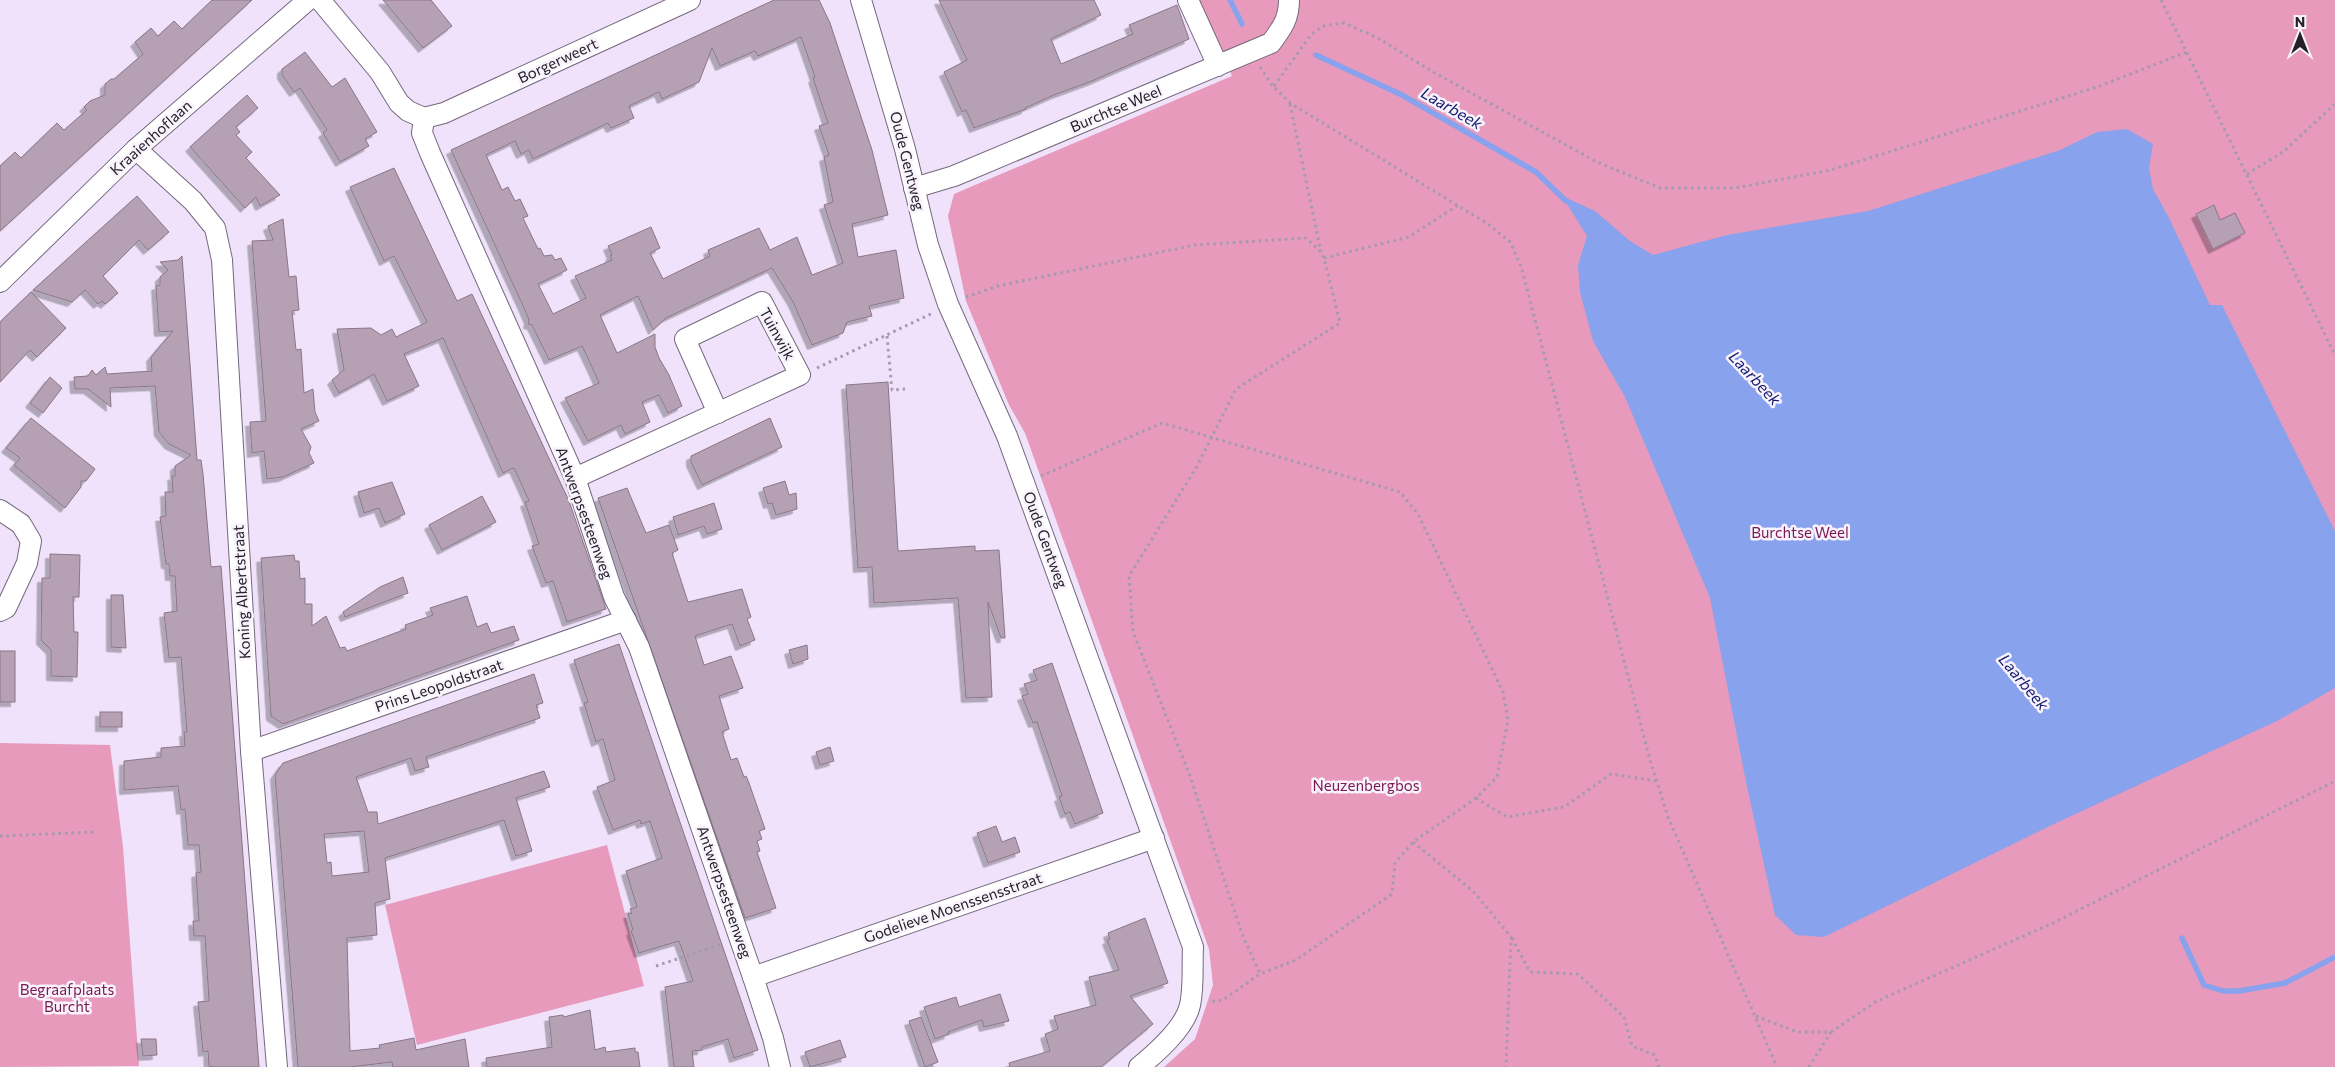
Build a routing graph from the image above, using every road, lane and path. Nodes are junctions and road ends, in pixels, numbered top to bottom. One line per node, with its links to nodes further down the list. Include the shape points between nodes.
1 (308, 0): 15 (street, Kraaienhoflaan)
2 (320, 0): 14 (street, via 380,72 399,103)
3 (690, 0): 14 (street, Borgerweert, via 444,113)
4 (861, 0): 17 (street, Oude Gentweg)
5 (1188, 0): 10 (street)
6 (1288, 0): 8 (street, Burchtse Weel, via 1284,26 1271,43)
7 (2161, 0): 9 (path)
8 (1250, 52): 10 (street, Burchtse Weel); 11 (path)
9 (2187, 52): 11 (path, via 2097,87 1831,170 1735,188 1660,188 1651,185 1597,162 1376,37 1344,23 1322,26 1311,34); 16 (path)
10 (1218, 66): 17 (street, Burchtse Weel, via 954,176)
11 (1274, 86): 12 (path)
12 (1290, 103): 18 (path); 19 (path)
13 (2335, 104): 16 (path, via 2282,152)
14 (424, 118): 29 (street, Antwerpsesteenweg, via 422,133 430,153)
15 (136, 149): 21 (street, Kraaienhoflaan); 34 (street, Koning Albertstraat, via 194,201 214,228 222,260)
16 (2247, 174): 24 (path)
17 (914, 188): 22 (street, Oude Gentweg, via 928,245)
18 (1458, 206): 20 (path, via 1409,237); 35 (path, via 1510,242 1521,266)
19 (1321, 252): 20 (path); 22 (path, via 1306,238 1195,245 998,286)
20 (1324, 258): 28 (path, via 1340,323 1236,389)
21 (0, 282)
22 (948, 304): 23 (path); 30 (street, Oude Gentweg, via 1007,436)
23 (887, 336): 25 (path); 26 (path, via 892,390)
24 (2335, 355)
25 (800, 376): 27 (street, Tuinwijk); 27 (street, Tuinwijk, via 762,302 685,339)
26 (905, 389)
27 (718, 413): 29 (street, Tuinwijk)
28 (1211, 437): 30 (path, via 1162,423); 37 (path, via 1400,492 1418,514 1503,692 1508,720 1497,777); 45 (path, via 1196,468 1129,576 1133,632 1190,776 1242,934)
29 (575, 478): 33 (street, Antwerpsesteenweg, via 614,597)
30 (1024, 483): 40 (street, Oude Gentweg)
31 (0, 510): 32 (street, via 22,524 31,541 27,563 6,608)
32 (0, 611)
33 (626, 620): 34 (street, Prins Leopoldstraat); 43 (street, Antwerpsesteenweg, via 639,647)
34 (251, 751): 50 (street, Koning Albertstraat)
35 (1657, 781): 37 (path, via 1611,774 1564,807 1507,817); 48 (path, via 1668,817)
36 (2335, 781): 49 (path, via 2053,922 1877,1001)
37 (1476, 798): 41 (path)
38 (95, 832): 39 (path)
39 (0, 836)
40 (1154, 838): 46 (street, Godelieve Moenssensstraat); 47 (street, Oude Gentweg, via 1193,947)
41 (1413, 842): 42 (path, via 1474,891); 45 (path, via 1395,863 1392,894 1296,960)
42 (1511, 936): 53 (path); 54 (path, via 1530,972 1578,974 1624,1017 1632,1046 1655,1055)
43 (739, 938): 44 (path); 46 (street, Antwerpsesteenweg)
44 (656, 966)
45 (1260, 974): 47 (path, via 1223,1000)
46 (753, 977): 51 (street, Antwerpsesteenweg)
47 (1190, 1005): 52 (street, Oude Gentweg, via 1185,1018 1159,1051)
48 (1755, 1016): 49 (path, via 1797,1032); 55 (path)
49 (1831, 1032): 56 (path)
50 (277, 1067)
51 (780, 1067)
52 (1139, 1067)
53 (1506, 1067)
54 (1659, 1067)
55 (1777, 1067)
56 (1809, 1067)

